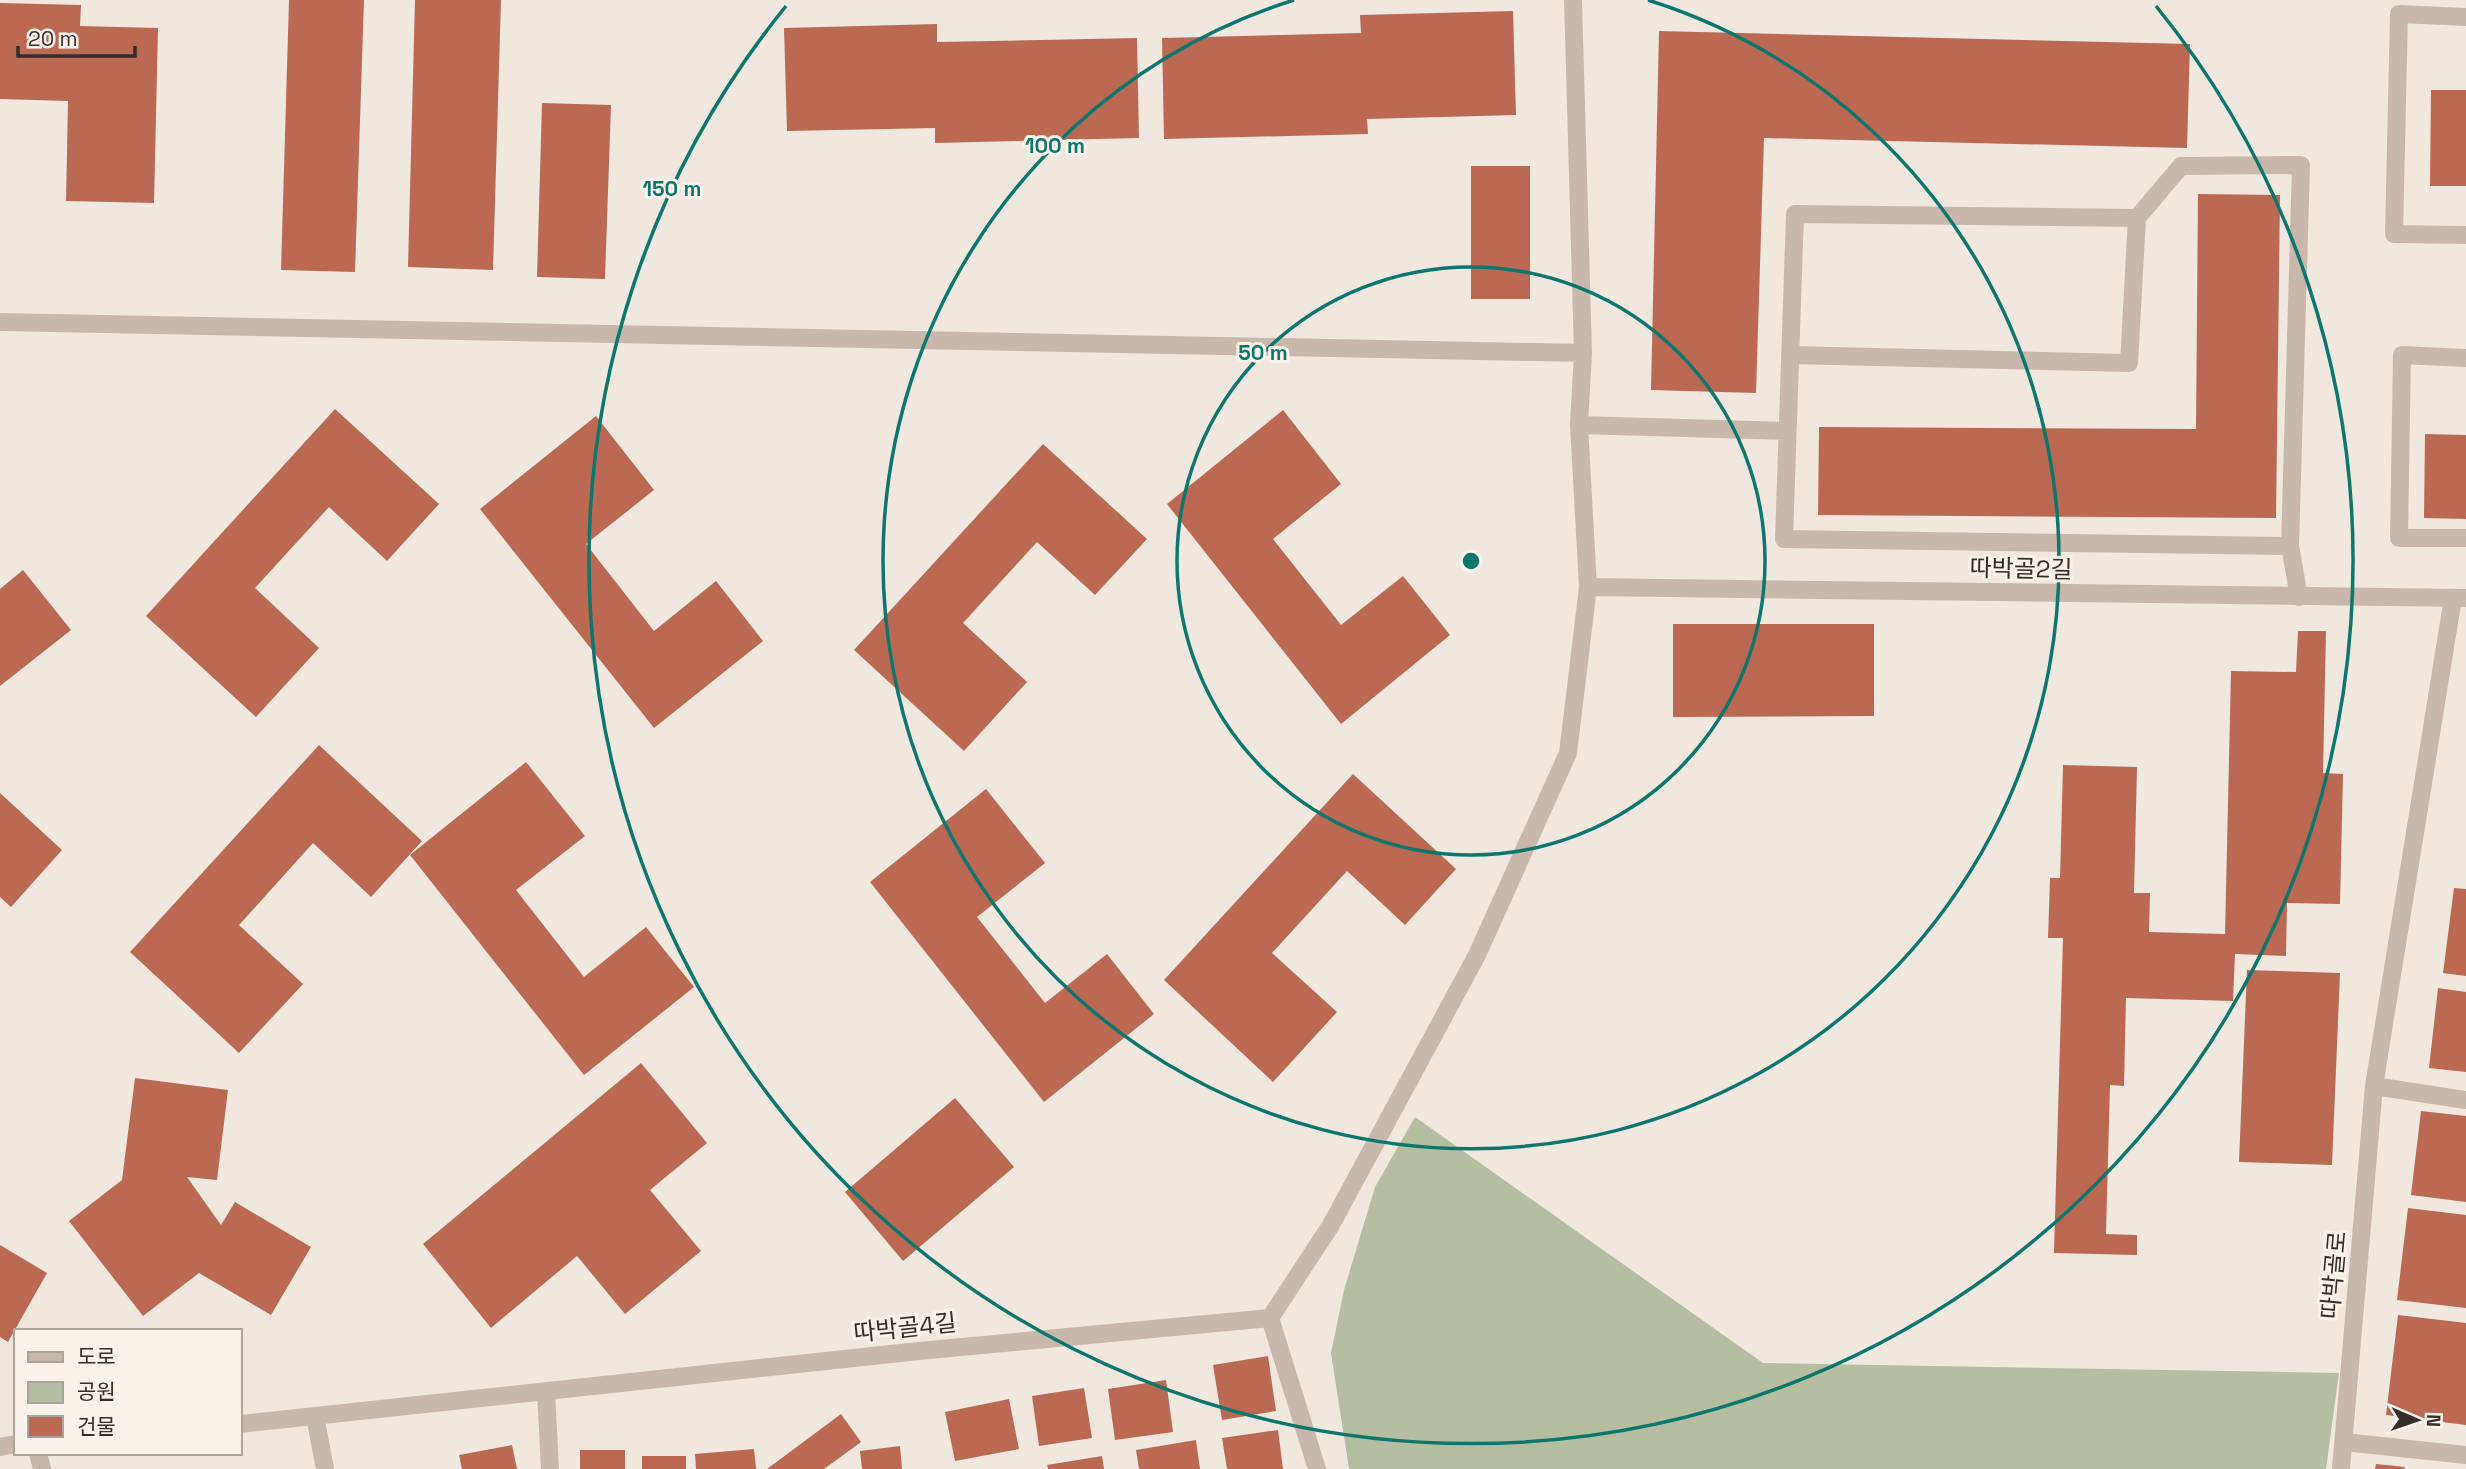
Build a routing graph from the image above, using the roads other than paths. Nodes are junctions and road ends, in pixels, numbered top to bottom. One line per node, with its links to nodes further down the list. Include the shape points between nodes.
1 (1573, 0): 6 (street)
2 (2466, 17): 4 (street, via 2399,14 2394,234)
3 (2137, 218): 7 (street, via 1795,215); 7 (street, via 2129,363); 12 (street, via 2181,166 2301,165)
4 (2466, 235)
5 (0, 322): 6 (street)
6 (1583, 353): 9 (street)
7 (1790, 355): 10 (street)
8 (2466, 358): 11 (street, via 2402,355 2399,538)
9 (1578, 425): 10 (street); 13 (street)
10 (1787, 431): 12 (street, via 1784,539)
11 (2466, 538)
12 (2290, 546): 14 (street)
13 (1588, 587): 14 (street, 따박골2길); 18 (street, via 1568,753 1471,967 1331,1224)
14 (2299, 597): 15 (street, 따박골2길)
15 (2459, 598): 16 (street, 따박골2길)
16 (2374, 1086): 17 (street); 22 (street, 따박골로)
17 (2466, 1100)
18 (1270, 1318): 19 (street, 따박골4길); 26 (street)
19 (545, 1391): 20 (street, 따박골4길); 25 (street)
20 (315, 1416): 21 (street, 따박골4길); 24 (street)
21 (242, 1424)
22 (2344, 1442): 23 (street); 27 (street, 따박골로)
23 (2466, 1455)
24 (325, 1469)
25 (550, 1469)
26 (1317, 1469)
27 (2341, 1469)

